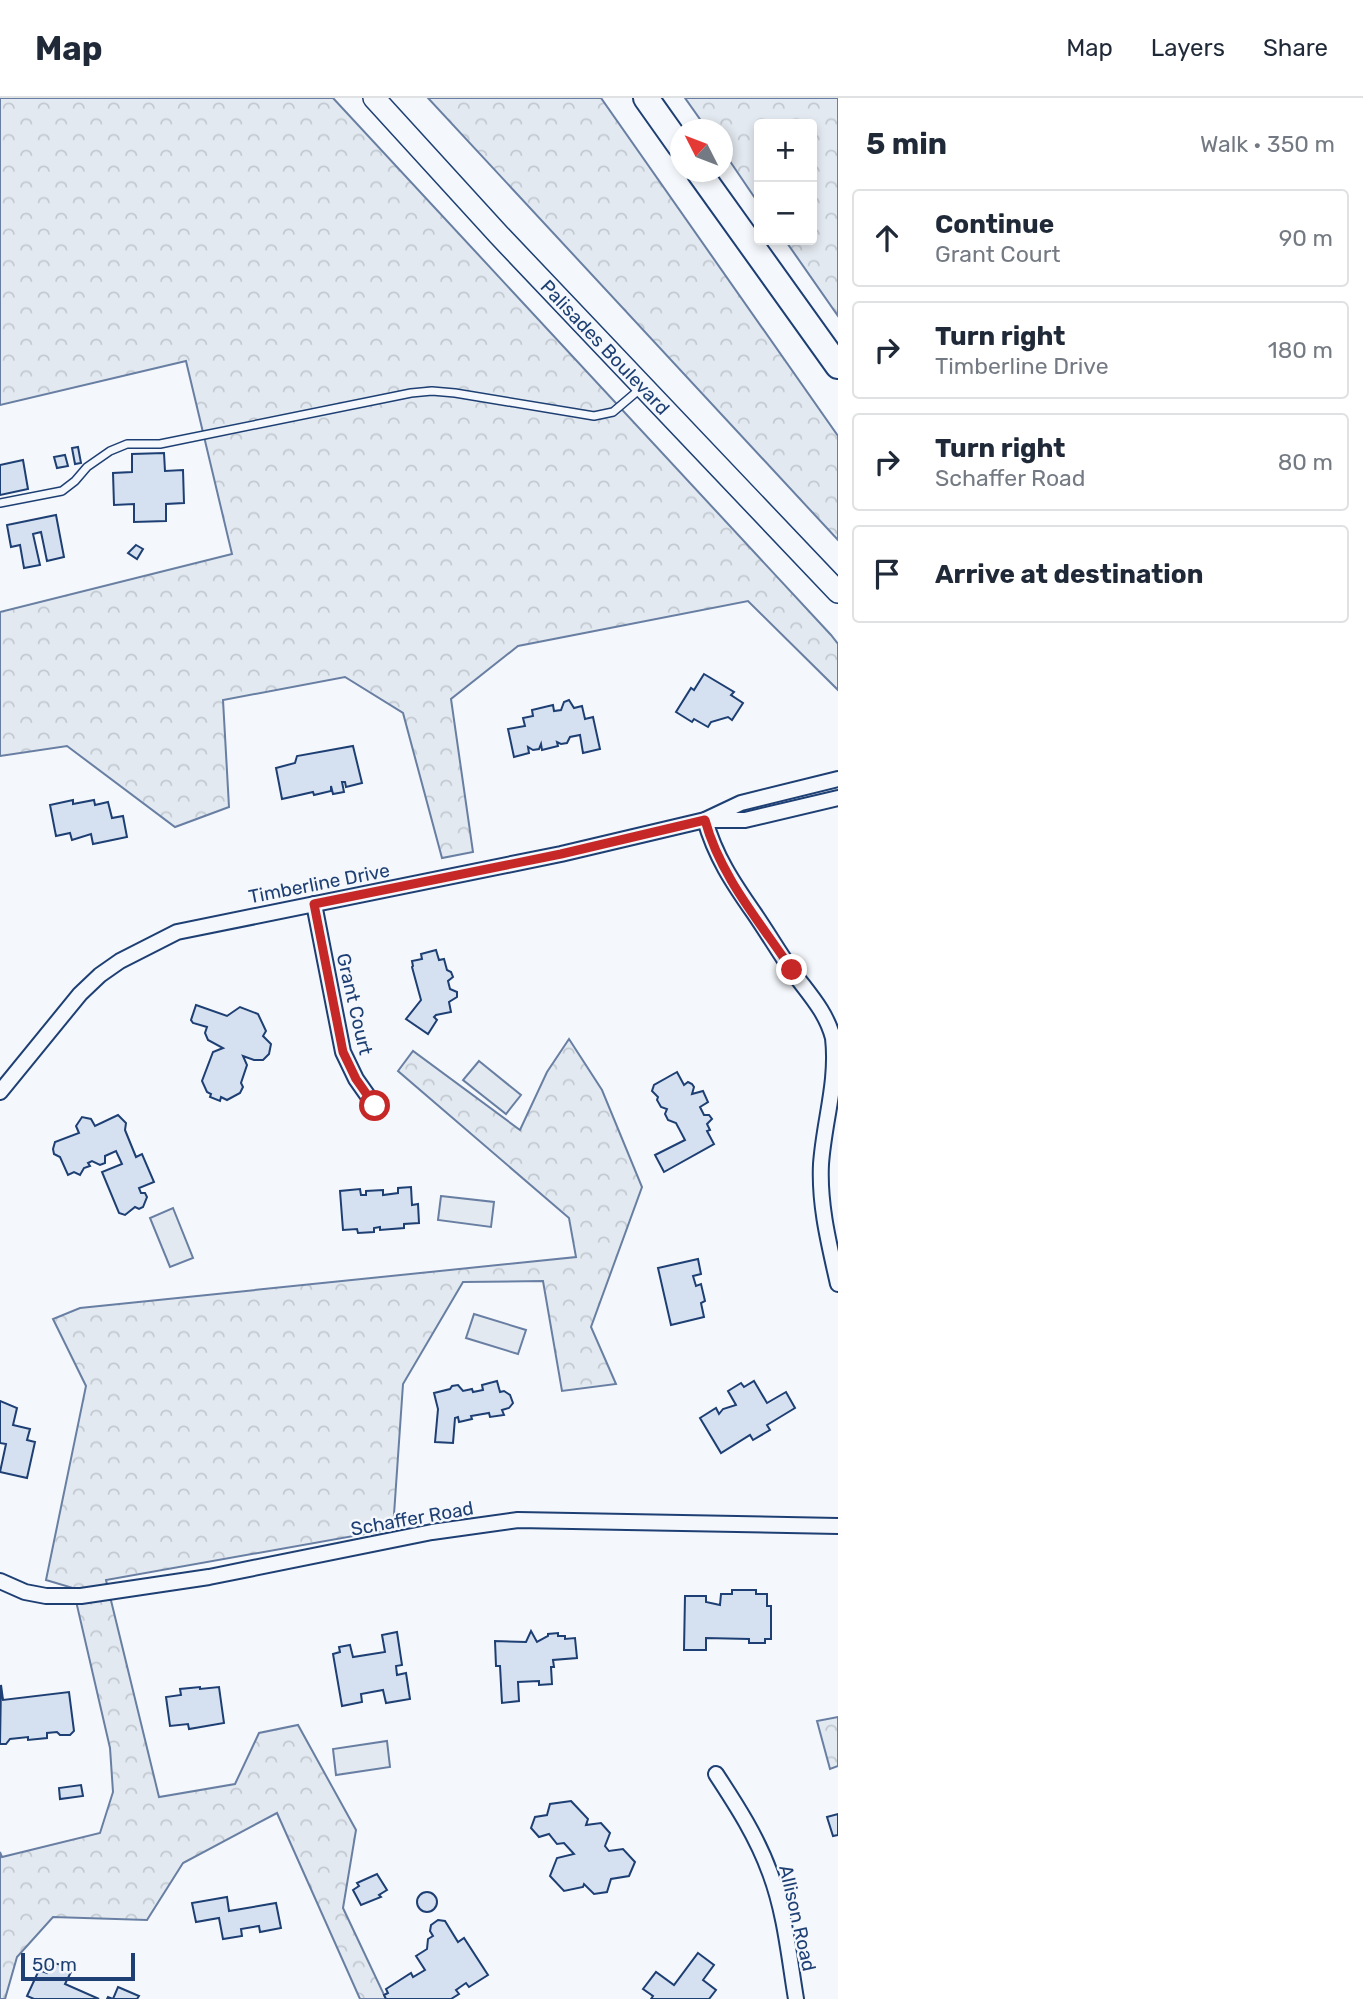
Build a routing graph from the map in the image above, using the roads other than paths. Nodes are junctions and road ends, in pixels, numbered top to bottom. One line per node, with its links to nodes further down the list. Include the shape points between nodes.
1 (374, 98): 6 (main road, Palisades Boulevard)
2 (646, 98): 3 (highway)
3 (670, 131)
4 (706, 182): 5 (highway)
5 (838, 366)
6 (643, 386): 7 (lane, via 618,408 600,416 423,391 160,444 127,444 87,467 62,491); 8 (main road, Palisades Boulevard)
7 (0, 503)
8 (838, 592)
9 (838, 779): 10 (street, Timberline Drive)
10 (759, 798): 12 (street); 13 (street, Timberline Drive)
11 (838, 798): 12 (street, Timberline Drive)
12 (764, 816): 13 (street, Timberline Drive)
13 (705, 820): 14 (street, Timberline Drive); 17 (street, via 722,866 825,1015 833,1037 837,1080 824,1142 821,1191)
14 (314, 904): 15 (street, Timberline Drive, via 177,932 120,961 80,994); 16 (street, Grant Court, via 343,1052)
15 (0, 1092)
16 (375, 1106)
17 (838, 1284)
18 (838, 1526): 19 (street, Schaffer Road, via 518,1520 80,1596 46,1597)
19 (0, 1581)
20 (716, 1774): 21 (street, Allison Road, via 742,1812 771,1874)
21 (796, 1999)

